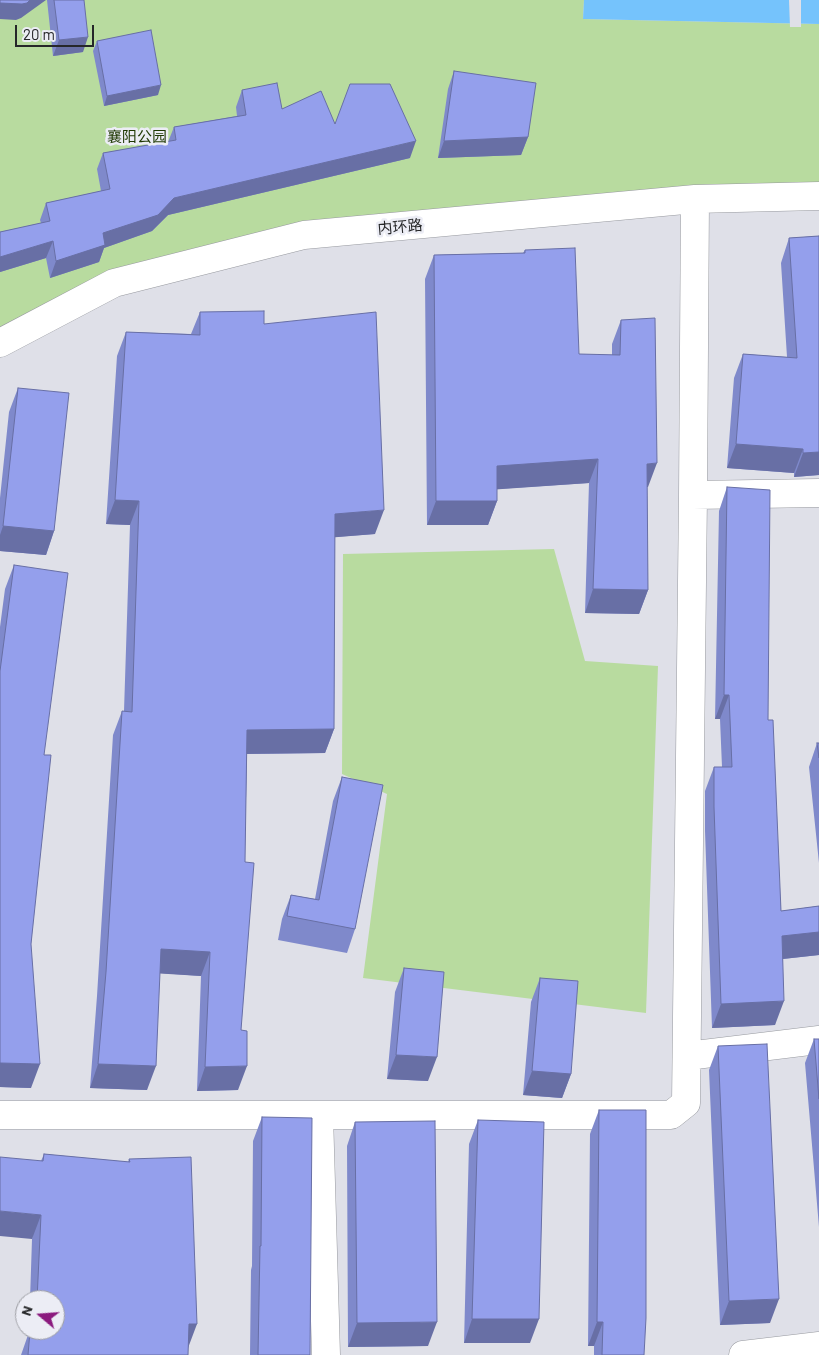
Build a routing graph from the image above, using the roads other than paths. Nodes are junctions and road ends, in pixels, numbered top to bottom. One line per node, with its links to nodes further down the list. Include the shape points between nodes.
1 (819, 196): 2 (street, 内环路)
2 (695, 199): 3 (street, 内环路, via 304,235 114,283); 5 (street)
3 (0, 343)
4 (819, 493): 5 (street)
5 (693, 495): 7 (street)
6 (819, 1040): 7 (street)
7 (687, 1056): 9 (street, via 686,1103 672,1115)
8 (0, 1115): 9 (street)
9 (319, 1115): 11 (street)
10 (819, 1346): 12 (street)
11 (326, 1355)
12 (743, 1355)

